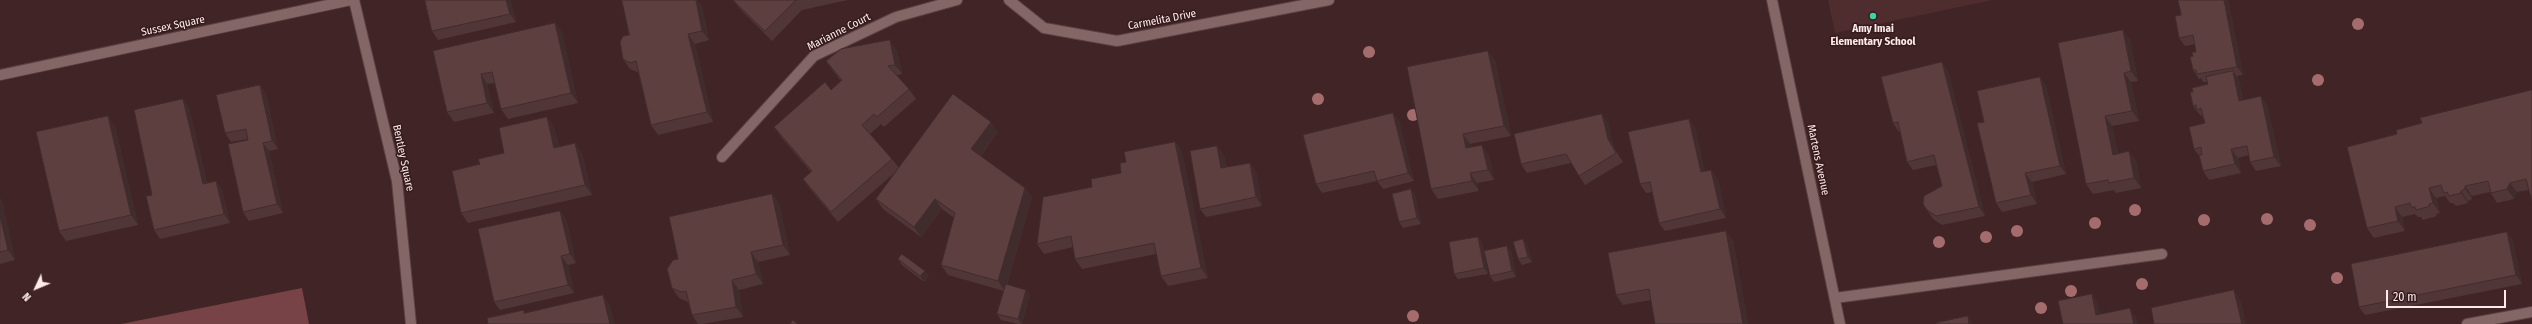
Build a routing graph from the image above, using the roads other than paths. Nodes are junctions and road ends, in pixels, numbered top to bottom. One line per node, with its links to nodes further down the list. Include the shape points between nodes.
1 (353, 0): 6 (street, Sussex Square); 11 (street, Bentley Square, via 397,181)
2 (957, 0): 7 (street, Marianne Court, via 896,17 814,56)
3 (1009, 0): 4 (street, Carmelita Drive, via 1044,28 1117,41)
4 (1329, 0)
5 (1772, 0): 9 (street, Martens Avenue)
6 (0, 75)
7 (722, 157)
8 (2162, 254): 9 (street)
9 (1834, 298): 12 (street, Martens Avenue)
10 (2532, 312): 13 (street)
11 (411, 324)
12 (1840, 324)
13 (2467, 324)

